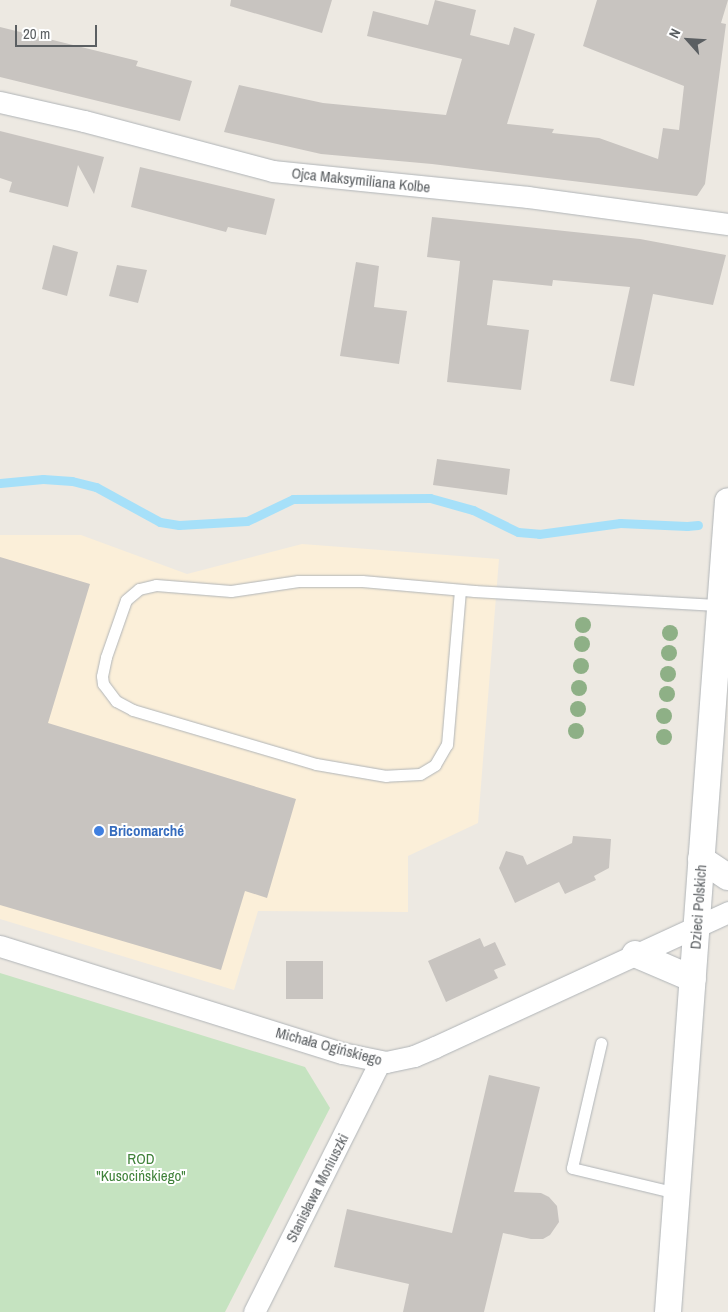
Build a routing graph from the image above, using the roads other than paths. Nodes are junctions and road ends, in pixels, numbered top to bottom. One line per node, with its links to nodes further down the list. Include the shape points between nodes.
1 (0, 102): 2 (street, Ojca Maksymiliana Kolbe, via 274,171 528,197)
2 (728, 224)
3 (728, 502): 5 (street, Dzieci Polskich)
4 (460, 590): 4 (lane, via 362,582 298,581 231,591 173,585 148,586 126,600 106,657 103,684 116,701 133,710 316,764 386,776 420,774 435,765 447,744); 5 (lane)
5 (720, 605): 6 (street, Dzieci Polskich)
6 (701, 859): 7 (street); 9 (street, Dzieci Polskich)
7 (728, 877)
8 (728, 912): 9 (street, Michała Ogińskiego)
9 (697, 926): 11 (street, Michała Ogińskiego); 12 (street, Dzieci Polskich)
10 (0, 946): 14 (street, Michała Ogińskiego)
11 (635, 954): 12 (street); 14 (street, Michała Ogińskiego, via 414,1056)
12 (693, 979): 15 (street, Dzieci Polskich)
13 (601, 1043): 15 (lane, via 572,1168)
14 (379, 1063): 16 (street, Stanisława Moniuszki)
15 (677, 1193): 17 (street, Dzieci Polskich)
16 (254, 1312)
17 (668, 1312)

